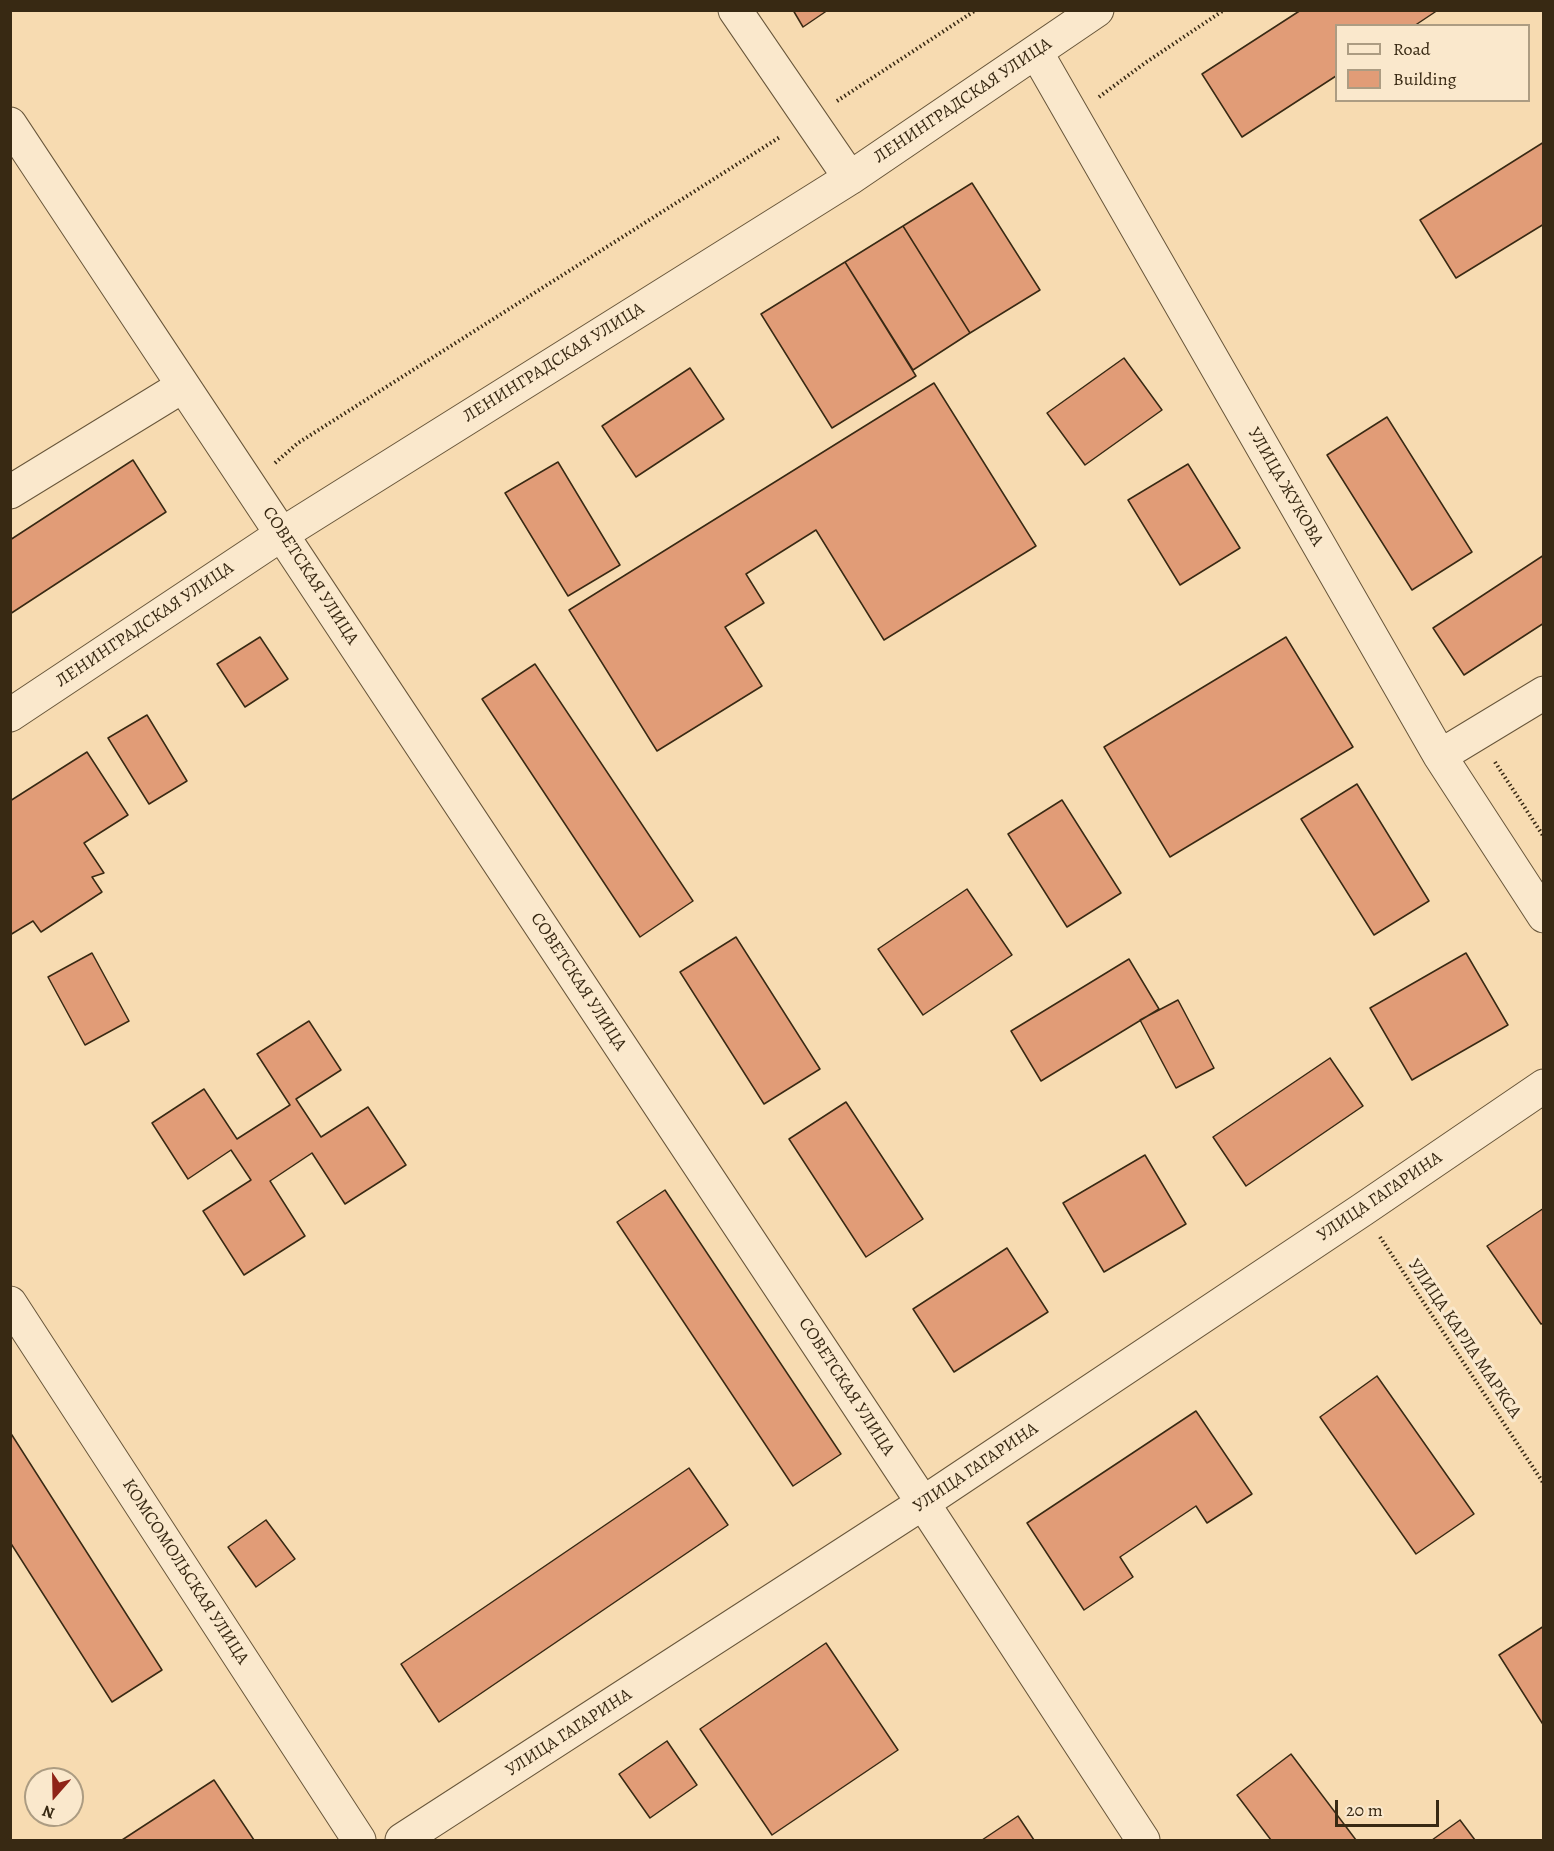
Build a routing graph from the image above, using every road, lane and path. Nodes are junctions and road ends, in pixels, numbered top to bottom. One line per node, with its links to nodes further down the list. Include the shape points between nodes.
1 (735, 10): 7 (street)
2 (976, 10): 7 (path)
3 (1097, 10): 5 (street, ЛЕНИНГРАДСКАЯ УЛИЦА)
4 (1224, 10): 6 (path)
5 (1036, 52): 9 (street, ЛЕНИНГРАДСКАЯ УЛИЦА); 17 (street, УЛИЦА ЖУКОВА)
6 (1092, 103)
7 (809, 120): 9 (street); 11 (path, via 298,443)
8 (10, 124): 10 (street, СОВЕТСКАЯ УЛИЦА)
9 (850, 178): 13 (street, ЛЕНИНГРАДСКАЯ УЛИЦА)
10 (183, 386): 12 (street); 13 (street, СОВЕТСКАЯ УЛИЦА)
11 (273, 464)
12 (10, 492)
13 (282, 534): 15 (street, ЛЕНИНГРАДСКАЯ УЛИЦА); 24 (street, СОВЕТСКАЯ УЛИЦА)
14 (1544, 693): 16 (street)
15 (10, 715)
16 (1477, 734): 17 (street); 18 (path)
17 (1440, 756): 19 (street, УЛИЦА ЖУКОВА)
18 (1544, 837)
19 (1544, 916)
20 (1544, 1086): 21 (street, УЛИЦА ГАГАРИНА)
21 (1362, 1210): 23 (path, УЛИЦА КАРЛА МАРКСА); 24 (street, УЛИЦА ГАГАРИНА)
22 (10, 1303): 25 (street, КОМСОМОЛЬСКАЯ УЛИЦА)
23 (1544, 1484)
24 (923, 1503): 26 (street, УЛИЦА ГАГАРИНА); 27 (street, СОВЕТСКАЯ УЛИЦА)
25 (359, 1840)
26 (402, 1840)
27 (1143, 1840)

